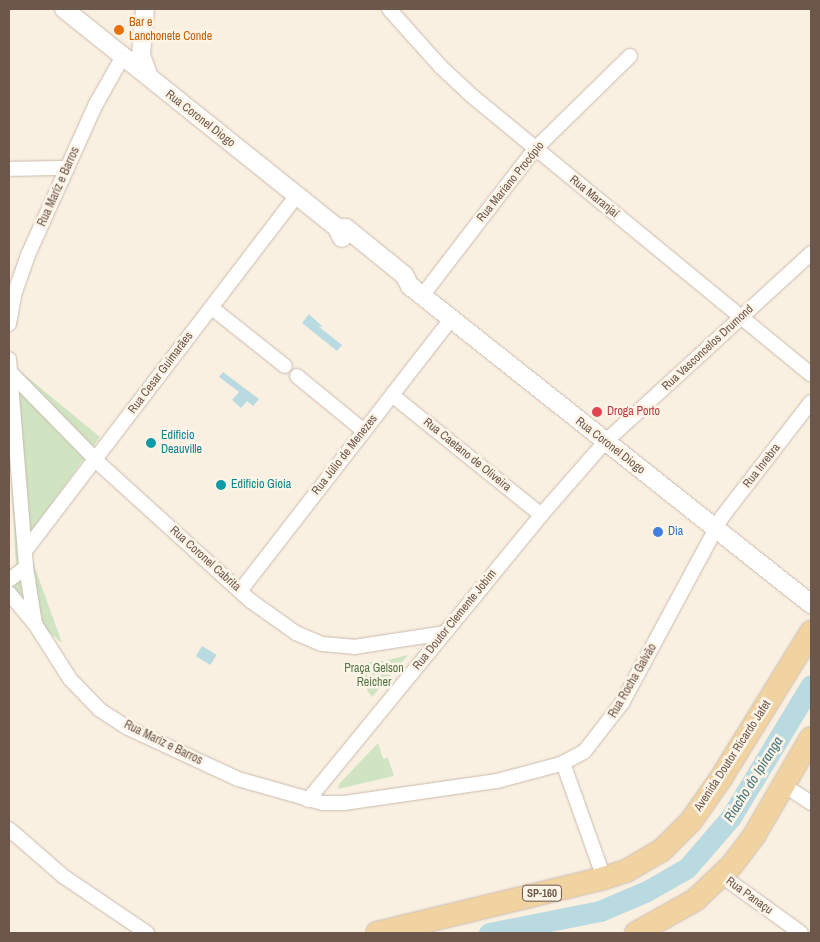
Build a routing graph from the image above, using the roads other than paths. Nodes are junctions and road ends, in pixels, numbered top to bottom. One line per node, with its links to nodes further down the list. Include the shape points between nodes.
1 (64, 9): 4 (street, Rua Coronel Diogo)
2 (388, 9): 7 (street, Rua Maranjaí, via 440,68)
3 (145, 14): 4 (street); 6 (street, via 141,56)
4 (123, 56): 6 (street, Rua Coronel Diogo); 8 (street, Rua Mariz e Barros, via 96,104)
5 (630, 56): 7 (street, Rua Mariano Procópio)
6 (149, 78): 10 (street, Rua Coronel Diogo)
7 (535, 149): 12 (street, Rua Mariano Procópio); 14 (street, Rua Maranjaí)
8 (68, 168): 9 (street); 16 (street, Rua Mariz e Barros, via 28,255 14,295)
9 (9, 169)
10 (297, 195): 12 (street, Rua Coronel Diogo, via 337,228 339,236 398,283); 13 (street, Rua Cesar Guimarães)
11 (811, 253): 14 (street, Rua Vasconcelos Drumond)
12 (416, 291): 15 (street, Rua Coronel Diogo)
13 (212, 308): 18 (street); 25 (street, Rua Cesar Guimarães)
14 (742, 318): 19 (street, Rua Maranjaí); 24 (street, Rua Vasconcelos Drumond)
15 (451, 319): 21 (street, Rua Júlio de Menezes); 24 (street, Rua Coronel Diogo)
16 (9, 324)
17 (9, 366): 25 (street, Rua Coronel Cabrita); 28 (street, Rua Mariz e Barros)
18 (286, 366)
19 (811, 374)
20 (298, 376): 23 (street)
21 (392, 394): 23 (street, Rua Júlio de Menezes); 26 (street, Rua Caetano de Oliveira)
22 (811, 402): 27 (street, Rua Inrebra, via 722,517)
23 (364, 431): 31 (street, Rua Júlio de Menezes)
24 (605, 442): 26 (street, Rua Doutor Clemente Jobim); 27 (street, Rua Coronel Diogo)
25 (95, 460): 28 (street, Rua Cesar Guimarães); 31 (street, Rua Coronel Cabrita)
26 (541, 515): 35 (street, Rua Doutor Clemente Jobim)
27 (716, 530): 33 (street, Rua Coronel Diogo); 38 (street, Rua Rocha Galvão, via 622,703 584,752)
28 (25, 551): 29 (street, Rua Mariz e Barros)
29 (26, 567): 30 (street); 34 (street, Rua Mariz e Barros)
30 (9, 580)
31 (240, 591): 35 (street, Rua Coronel Cabrita, via 289,629 322,644 354,647)
32 (9, 593): 34 (street)
33 (811, 604)
34 (35, 624): 40 (street, Rua Mariz e Barros, via 70,679 100,710 128,728 238,779)
35 (444, 633): 40 (street, Rua Doutor Clemente Jobim)
36 (808, 643): 44 (main road, Avenida Doutor Ricardo Jafet / SP-160, via 691,821 662,850 626,871)
37 (811, 738): 39 (main road)
38 (563, 763): 40 (street, Rua Mariz e Barros, via 497,781 344,803); 44 (street)
39 (782, 784): 41 (street); 43 (main road, via 755,834)
40 (308, 800)
41 (811, 804)
42 (9, 829): 45 (street, via 63,876)
43 (722, 876): 47 (main road, via 695,900); 48 (street, Rua Panaçu)
44 (604, 878): 46 (main road, Avenida Doutor Ricardo Jafet / SP-160)
45 (147, 933)
46 (378, 933)
47 (636, 933)
48 (801, 933)

